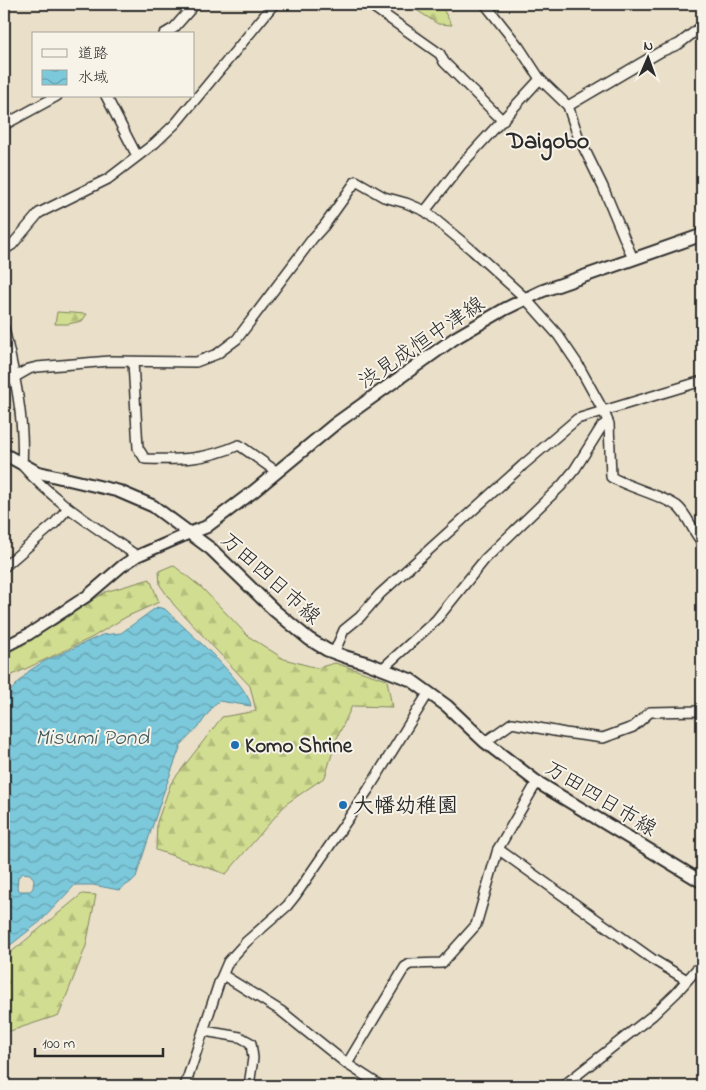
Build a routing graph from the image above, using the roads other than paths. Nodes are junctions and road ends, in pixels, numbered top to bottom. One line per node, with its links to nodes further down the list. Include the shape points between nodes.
1 (196, 4): 6 (street)
2 (274, 4): 13 (street, via 176,123)
3 (369, 4): 11 (street, via 440,54 444,62)
4 (485, 4): 7 (street)
5 (702, 26): 10 (street, via 679,44)
6 (167, 32)
7 (540, 79): 10 (street); 11 (street)
8 (54, 98): 12 (street)
9 (107, 98): 13 (street)
10 (568, 106): 17 (street)
11 (503, 121): 14 (street, via 461,166)
12 (4, 125)
13 (137, 156): 16 (street, via 108,179 39,213)
14 (426, 211): 18 (street); 20 (street, via 384,197 356,181 237,340 217,354 196,362)
15 (702, 235): 17 (main road, 渋見成恒中津線)
16 (4, 250)
17 (632, 259): 18 (main road, 渋見成恒中津線)
18 (525, 298): 24 (street, via 577,363); 28 (main road, 渋見成恒中津線, via 455,338 335,424)
19 (4, 328): 21 (street)
20 (133, 362): 21 (street, via 37,367); 28 (street, via 138,448 145,459 203,458 239,445)
21 (15, 378): 23 (street); 27 (street, via 23,430)
22 (702, 381): 24 (street)
23 (4, 382)
24 (604, 412): 25 (street); 35 (street, via 577,419 530,458 380,594 344,630)
25 (608, 422): 31 (street, via 612,477 677,506); 36 (street, via 561,486 485,559 436,620)
26 (4, 454): 27 (main road, 万田四日市線)
27 (22, 465): 29 (street); 30 (main road, 万田四日市線, via 37,472 101,486 139,499 165,513)
28 (276, 472): 30 (main road, 渋見成恒中津線, via 206,527)
29 (68, 508): 32 (street); 33 (street)
30 (190, 533): 32 (street); 35 (main road, 万田四日市線, via 212,549 296,629)
31 (702, 542)
32 (137, 556): 34 (street, via 87,596)
33 (4, 566)
34 (4, 647)
35 (334, 653): 36 (main road, 万田四日市線)
36 (383, 668): 37 (main road, 万田四日市線)
37 (429, 692): 39 (main road, 万田四日市線); 44 (street, via 368,790 295,896 237,952)
38 (702, 711): 39 (street, via 650,712 633,726 604,738 512,723)
39 (486, 742): 40 (main road, 万田四日市線)
40 (537, 782): 41 (street); 42 (main road, 万田四日市線)
41 (498, 849): 45 (street, via 652,959); 47 (street, via 476,925 442,963 405,967)
42 (702, 882)
43 (702, 966): 45 (street)
44 (223, 975): 46 (street); 47 (street, via 281,1011)
45 (687, 980): 51 (street, via 653,1015)
46 (204, 1031): 48 (street); 49 (street, via 240,1037 251,1043 253,1058)
47 (347, 1064): 50 (street)
48 (185, 1086)
49 (249, 1086)
50 (381, 1086)
51 (563, 1086)

